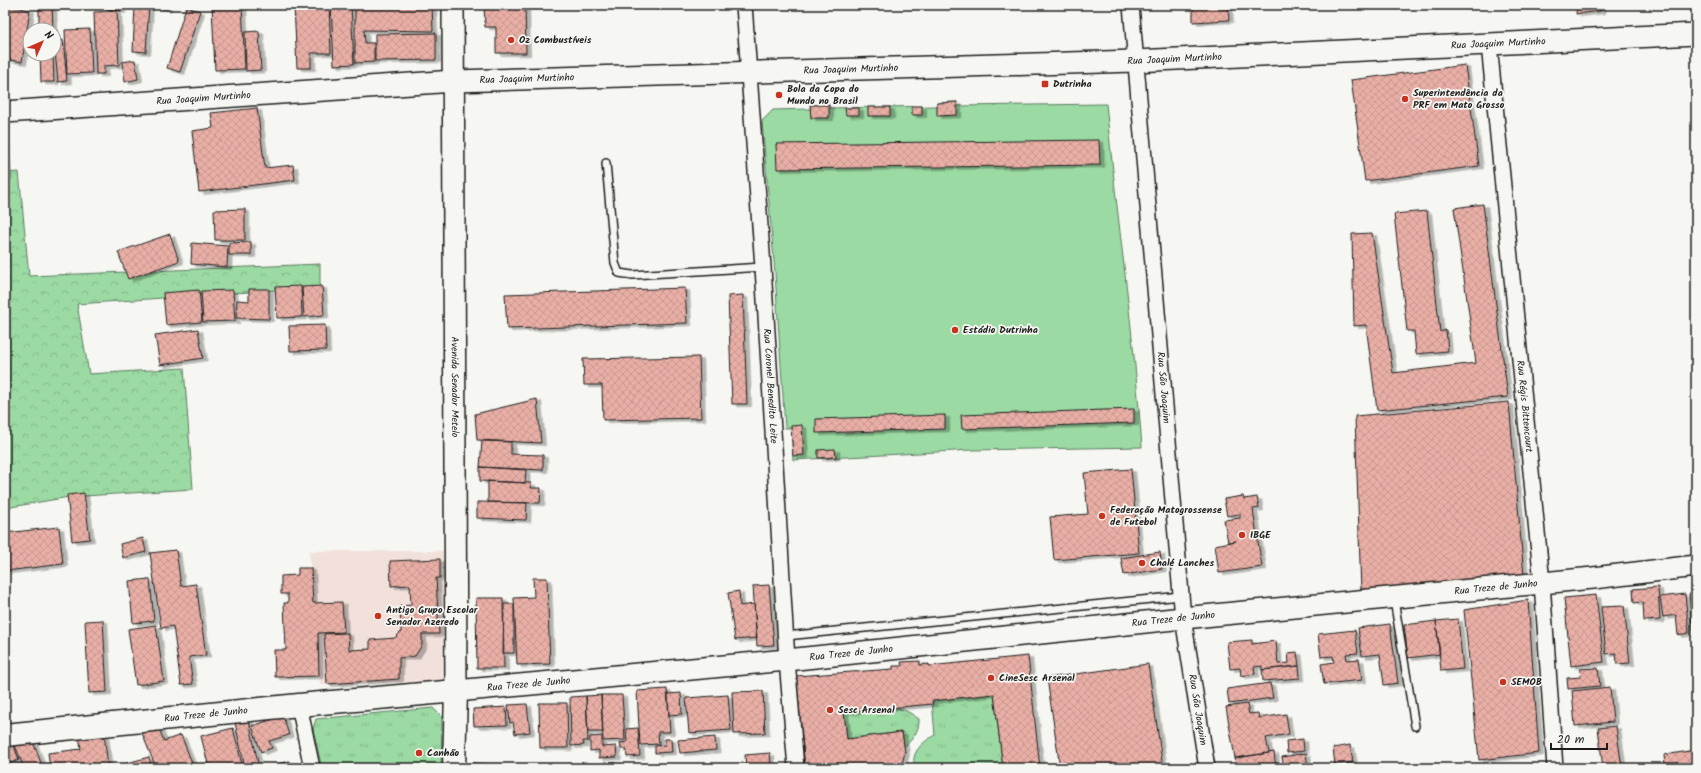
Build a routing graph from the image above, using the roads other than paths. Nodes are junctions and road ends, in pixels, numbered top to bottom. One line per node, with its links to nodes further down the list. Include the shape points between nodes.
1 (453, 5): 8 (street, Avenida Senador Metelo)
2 (744, 5): 7 (street, Rua Coronel Benedito Leite)
3 (1131, 5): 6 (street, Rua São Joaquim)
4 (1696, 34): 5 (street, Rua Joaquim Murtinho)
5 (1489, 44): 6 (street, Rua Joaquim Murtinho); 13 (street, Rua Régis Bittencourt)
6 (1135, 61): 7 (street, Rua Joaquim Murtinho); 14 (street, Rua São Joaquim)
7 (748, 72): 8 (street, Rua Joaquim Murtinho); 11 (street, Rua Coronel Benedito Leite)
8 (454, 81): 9 (street, Rua Joaquim Murtinho); 19 (street, Avenida Senador Metelo)
9 (5, 112)
10 (606, 163): 11 (lane, via 615,263 619,273 632,275)
11 (763, 267): 17 (street, Rua Coronel Benedito Leite)
12 (1696, 566): 13 (street, Rua Treze de Junho)
13 (1542, 583): 15 (street, Rua Treze de Junho); 27 (street, Rua Régis Bittencourt)
14 (1181, 596): 16 (street, Rua São Joaquim); 17 (lane)
15 (1394, 598): 16 (street, Rua Treze de Junho); 21 (lane)
16 (1183, 618): 18 (street, Rua Treze de Junho); 26 (street, Rua São Joaquim)
17 (786, 636): 18 (street, Rua Coronel Benedito Leite)
18 (787, 660): 19 (street, Rua Treze de Junho); 25 (street, Rua Coronel Benedito Leite)
19 (456, 691): 20 (main road, Rua Treze de Junho); 24 (main road, Avenida Senador Metelo)
20 (299, 705): 22 (main road, Rua Treze de Junho); 23 (street)
21 (1415, 726)
22 (5, 734)
23 (312, 768)
24 (454, 768)
25 (796, 768)
26 (1207, 768)
27 (1555, 768)

